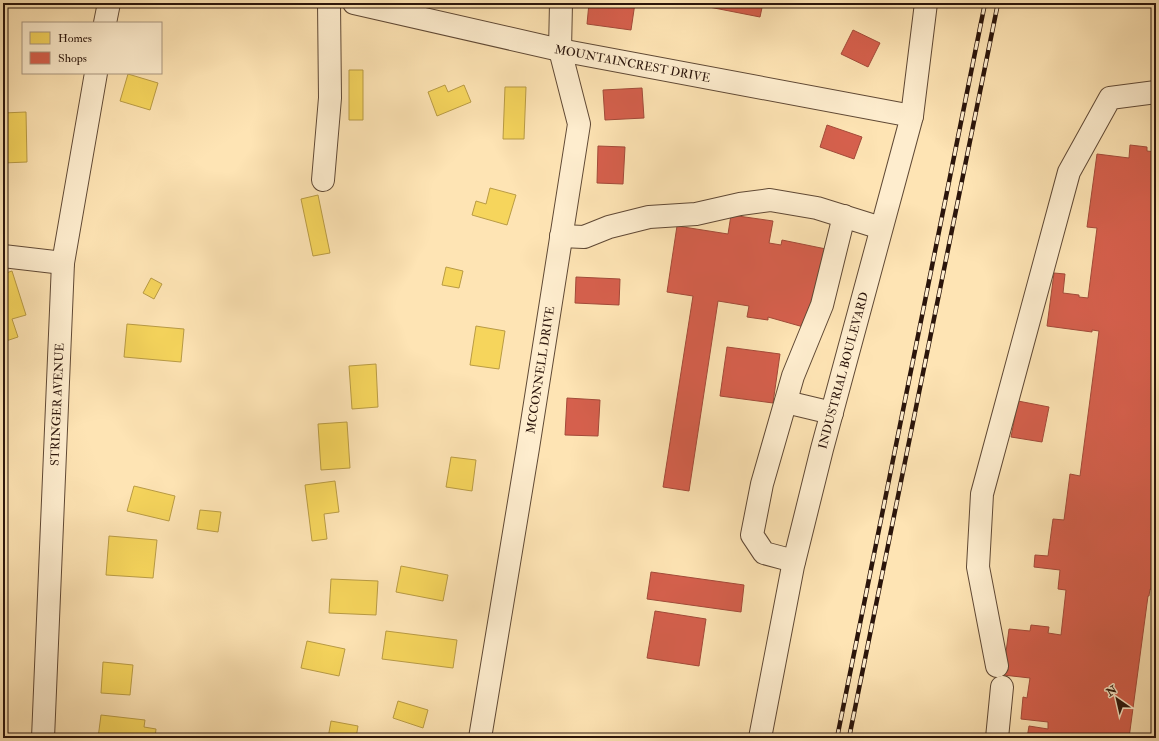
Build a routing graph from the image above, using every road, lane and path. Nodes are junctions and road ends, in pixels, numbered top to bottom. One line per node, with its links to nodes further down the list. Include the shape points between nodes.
1 (109, 3): 6 (street)
2 (329, 3): 11 (street, via 330,98)
3 (354, 3): 7 (street, MOUNTAINCREST DRIVE)
4 (560, 3): 7 (street, MCCONNELL DRIVE)
5 (926, 3): 10 (street, INDUSTRIAL BOULEVARD)
6 (105, 22)
7 (560, 50): 10 (street, MOUNTAINCREST DRIVE); 14 (street, MCCONNELL DRIVE, via 579,124)
8 (96, 74): 16 (street, STRINGER AVENUE)
9 (1156, 92): 20 (street, via 1110,98 1069,172 982,494 978,567)
10 (912, 116): 13 (street, INDUSTRIAL BOULEVARD)
11 (323, 180)
12 (844, 216): 13 (street); 14 (street, via 817,208 770,200 696,214 649,217 609,227 584,237); 17 (street, via 822,305 793,376)
13 (881, 228): 18 (street, INDUSTRIAL BOULEVARD)
14 (561, 236): 23 (street, MCCONNELL DRIVE)
15 (3, 256): 16 (street)
16 (63, 264): 22 (street, STRINGER AVENUE)
17 (786, 402): 18 (street); 19 (street, via 762,484 752,535 764,553)
18 (832, 412): 19 (street, INDUSTRIAL BOULEVARD)
19 (794, 560): 24 (street, INDUSTRIAL BOULEVARD)
20 (997, 666)
21 (1002, 687): 25 (street)
22 (43, 738)
23 (480, 738)
24 (760, 738)
25 (997, 738)

